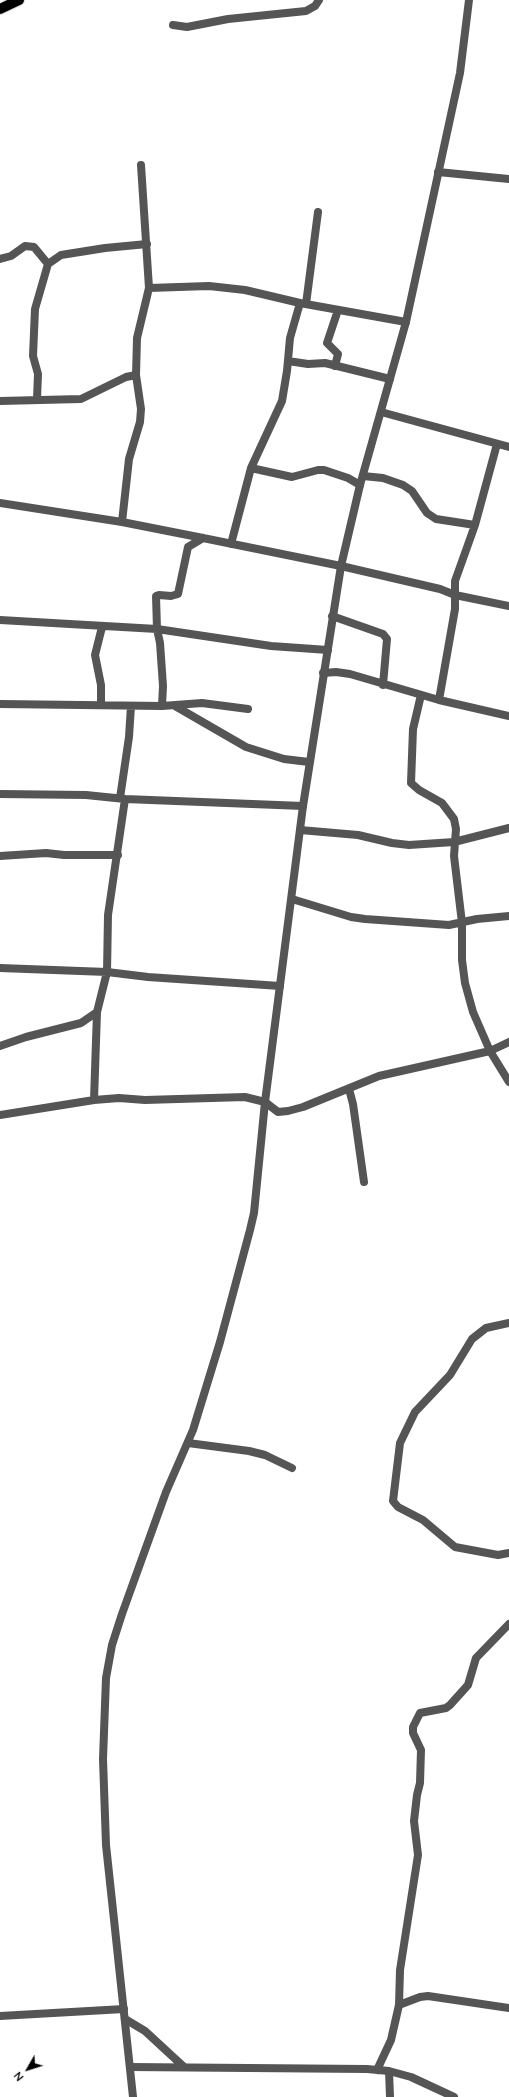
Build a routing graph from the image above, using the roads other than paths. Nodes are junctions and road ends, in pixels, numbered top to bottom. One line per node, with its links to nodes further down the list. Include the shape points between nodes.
1 (19, 0): 4 (main road)
2 (319, 0): 5 (street, via 306,11 228,19 187,27)
3 (469, 0): 7 (street, via 460,73)
4 (3, 5)
5 (173, 25)
6 (141, 165): 10 (street)
7 (438, 172): 8 (street); 16 (street)
8 (509, 179)
9 (318, 212): 14 (street)
10 (147, 244): 12 (street, via 61,256); 13 (street)
11 (0, 259): 12 (street, via 11,256 25,246 34,247)
12 (48, 264): 21 (street, via 35,309 33,356 38,374)
13 (150, 288): 14 (street, via 226,287); 19 (street, via 137,338)
14 (303, 303): 15 (street); 17 (street, via 290,338)
15 (338, 310): 16 (street); 18 (street, via 327,343 338,354)
16 (406, 322): 20 (street)
17 (288, 361): 18 (street); 26 (street, via 278,412)
18 (335, 366): 20 (street)
19 (136, 375): 21 (street, via 120,379 81,399); 30 (street, via 141,409 140,422 129,459)
20 (390, 379): 23 (street)
21 (37, 399): 22 (street)
22 (0, 402)
23 (381, 412): 24 (street); 27 (street)
24 (497, 444): 25 (street); 31 (street)
25 (509, 447)
26 (251, 468): 28 (street, via 292,477 324,470 348,478); 33 (street)
27 (363, 476): 28 (street); 31 (street, via 383,478 403,485 412,491 427,513 436,519)
28 (360, 486): 34 (street)
29 (0, 503): 30 (street)
30 (122, 522): 32 (street)
31 (475, 525): 35 (street, via 455,581)
32 (203, 538): 33 (street); 40 (street, via 188,547 178,594 156,596)
33 (231, 544): 34 (street)
34 (341, 566): 35 (street, via 440,589); 37 (street)
35 (455, 595): 36 (street); 47 (street, via 455,609)
36 (509, 606)
37 (332, 616): 43 (street); 45 (street, via 383,634 387,639)
38 (0, 620): 39 (street)
39 (102, 627): 40 (street); 49 (street, via 95,655 101,684)
40 (157, 629): 41 (street); 42 (street)
41 (169, 630): 42 (street); 43 (street, via 272,646)
42 (160, 643): 51 (street)
43 (328, 650): 44 (street)
44 (323, 673): 45 (street, via 350,674); 55 (street)
45 (384, 685): 46 (street)
46 (421, 695): 47 (street); 61 (street, via 413,729 411,783 418,790 442,803 450,812 456,829)
47 (439, 700): 54 (street)
48 (0, 704): 49 (street)
49 (101, 705): 50 (street)
50 (131, 706): 51 (street); 57 (street)
51 (162, 706): 52 (street)
52 (175, 706): 53 (street, via 202,703); 55 (street, via 246,747 284,759)
53 (248, 709)
54 (509, 716)
55 (310, 762): 58 (street)
56 (0, 794): 57 (street)
57 (122, 798): 58 (street); 62 (street)
58 (303, 806): 60 (street)
59 (509, 828): 61 (street)
60 (300, 830): 61 (street, via 358,835 409,845); 64 (street)
61 (454, 842): 66 (street)
62 (118, 855): 63 (street, via 46,853); 68 (street, via 108,915)
63 (0, 856)
64 (292, 899): 66 (street, via 365,919 449,925); 69 (street)
65 (509, 916): 66 (street)
66 (462, 923): 73 (street, via 462,960 469,1000)
67 (0, 968): 68 (street)
68 (107, 972): 69 (street); 70 (street)
69 (280, 986): 77 (street)
70 (97, 1012): 72 (street, via 81,1023); 76 (street)
71 (509, 1042): 73 (street)
72 (0, 1046)
73 (490, 1050): 74 (street); 75 (street, via 396,1072)
74 (509, 1082)
75 (349, 1089): 77 (street, via 288,1111 278,1112); 79 (street)
76 (94, 1100): 77 (street, via 245,1097); 78 (street)
77 (265, 1102): 81 (street, via 254,1213 220,1342)
78 (0, 1115)
79 (364, 1182)
80 (509, 1323): 83 (street, via 486,1328 475,1336 450,1375 415,1412 400,1443 394,1501 398,1507 427,1522 448,1544 498,1555)
81 (188, 1443): 82 (street, via 249,1451 265,1455); 87 (street, via 166,1492 122,1614 112,1645 106,1678 103,1759 106,1845)
82 (292, 1468)
83 (509, 1554)
84 (509, 1624): 85 (street, via 476,1658 468,1685 450,1705 420,1714 412,1727 422,1750 414,1821 418,1855 400,1970)
85 (399, 2005): 86 (street, via 428,1996); 92 (street, via 391,2040)
86 (509, 2008)
87 (124, 2009): 88 (street); 89 (street)
88 (0, 2016)
89 (125, 2019): 90 (street); 91 (street, via 146,2031)
90 (130, 2067): 91 (street); 94 (street)
91 (184, 2068): 92 (street)
92 (377, 2070): 93 (street)
93 (389, 2071): 95 (street); 96 (street, via 412,2077)
94 (133, 2097)
95 (390, 2097)
96 (454, 2097)

